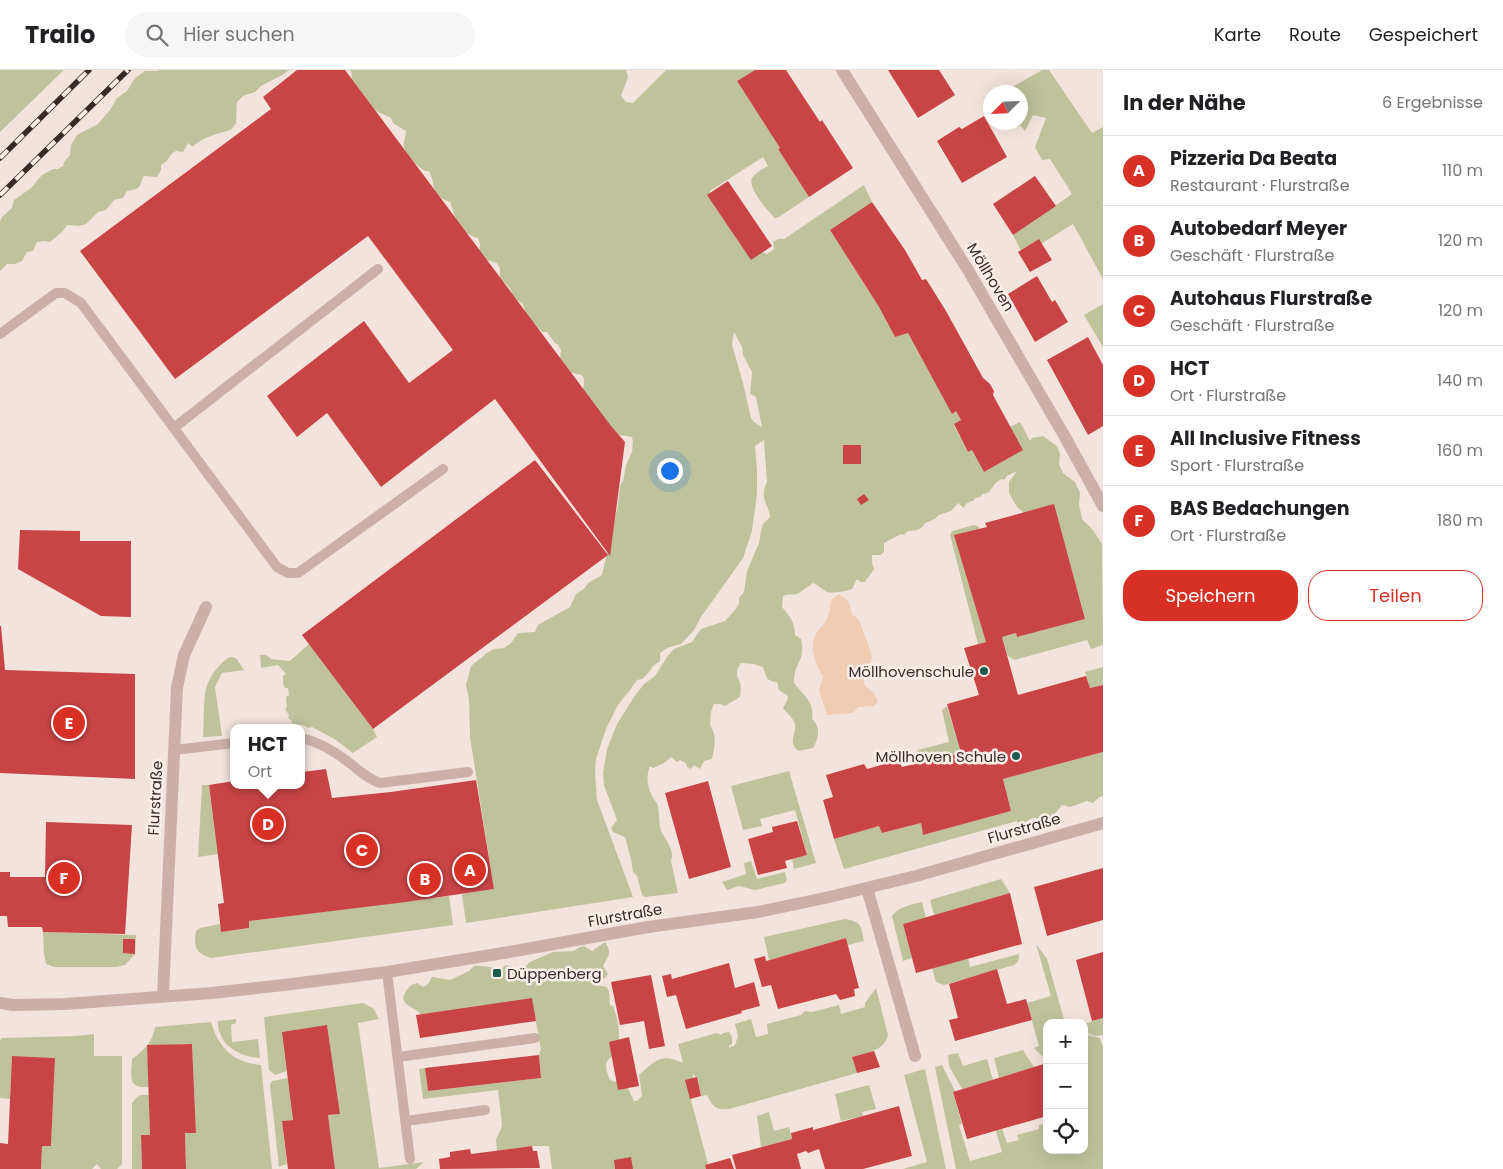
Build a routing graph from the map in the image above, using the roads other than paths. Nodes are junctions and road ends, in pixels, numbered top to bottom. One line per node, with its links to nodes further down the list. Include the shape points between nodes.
1 (842, 70): 6 (street, Möllhoven, via 968,270)
2 (378, 269): 4 (lane)
3 (0, 334): 4 (lane, via 56,293 65,293 81,303)
4 (174, 427): 5 (lane, via 277,567 288,573 298,573)
5 (443, 470)
6 (1103, 506)
7 (206, 607): 10 (street, Flurstraße, via 180,670)
8 (305, 739): 11 (lane, via 324,746 380,783)
9 (230, 743): 10 (lane)
10 (174, 750): 15 (street, Flurstraße)
11 (468, 772)
12 (1103, 823): 13 (street, Flurstraße)
13 (867, 888): 14 (street, Flurstraße, via 758,912 648,927); 18 (street)
14 (387, 972): 15 (street, Flurstraße); 19 (lane)
15 (163, 996): 16 (street, Flurstraße, via 65,1004)
16 (0, 1003)
17 (535, 1038): 19 (lane)
18 (915, 1056)
19 (398, 1057): 21 (lane)
20 (485, 1110): 21 (lane)
21 (406, 1122): 22 (lane)
22 (410, 1159)

